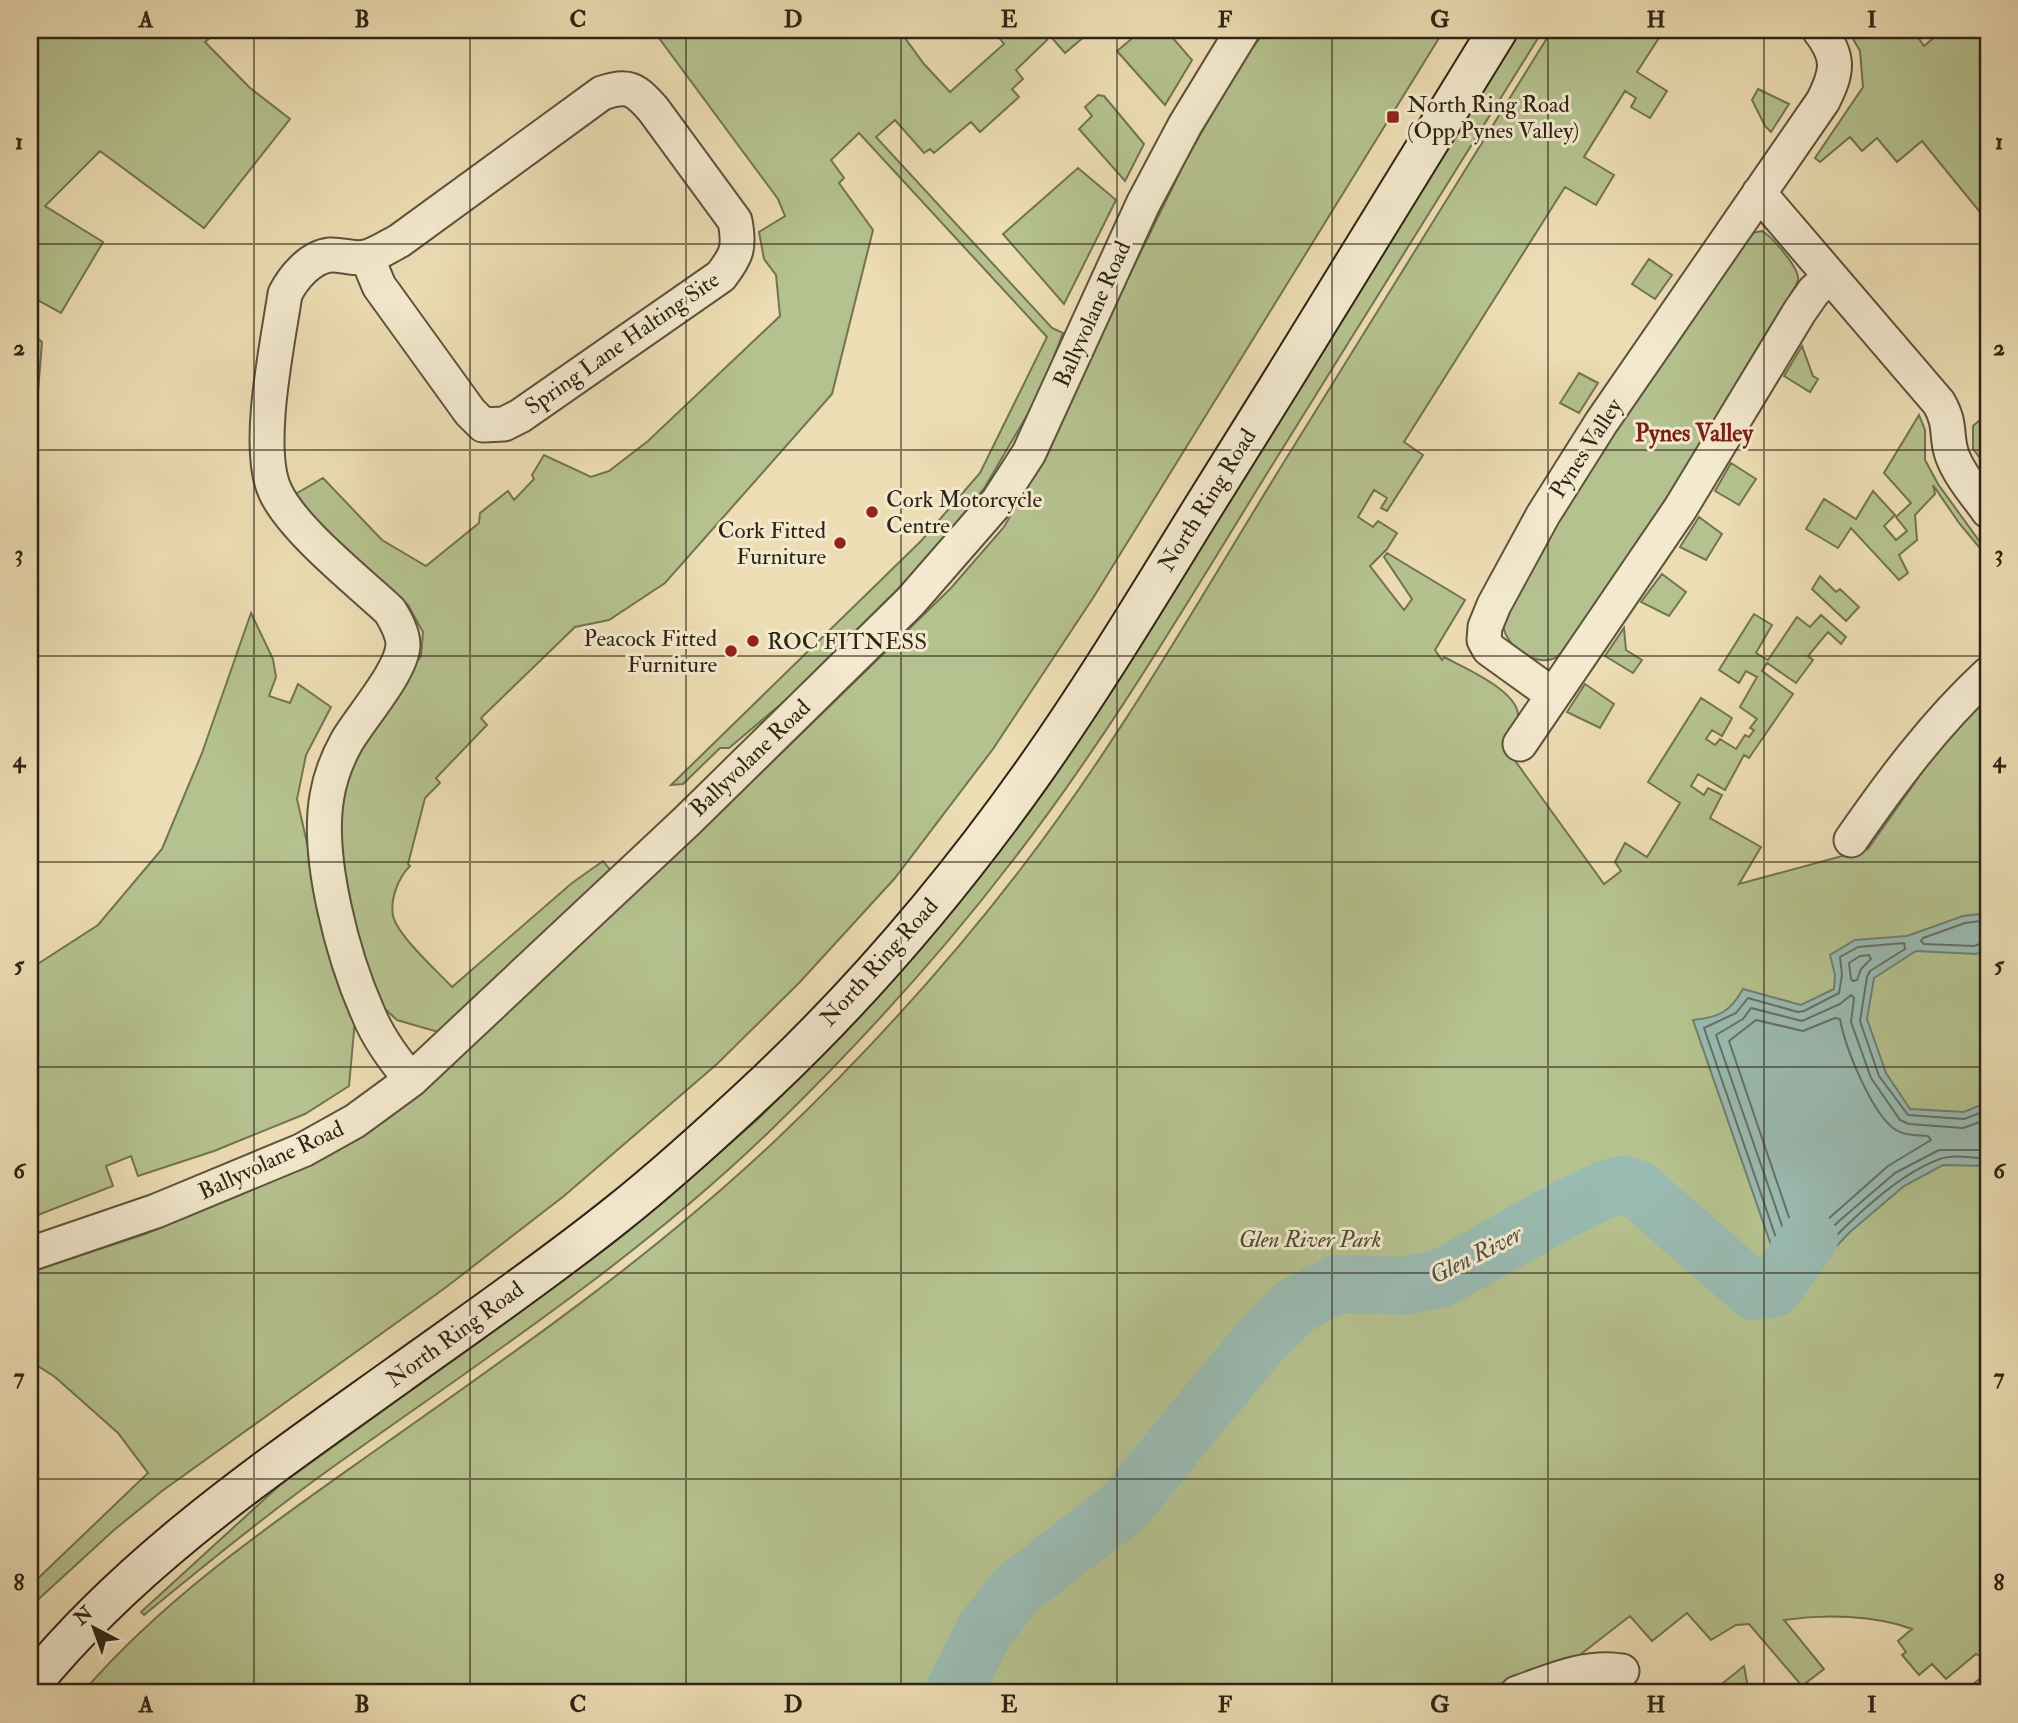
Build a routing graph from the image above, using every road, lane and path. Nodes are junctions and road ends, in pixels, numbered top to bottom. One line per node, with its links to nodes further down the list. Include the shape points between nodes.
1 (1243, 30): 12 (street, Ballyvolane Road, via 1143,204 1028,453 998,501 910,602 687,821)
2 (1498, 30): 15 (main road, North Ring Road, via 1050,747 923,915 775,1074 698,1147 526,1283 257,1476 91,1616)
3 (1819, 30): 4 (street, Pynes Valley, via 1832,48 1836,63 1833,81)
4 (1759, 193): 6 (street); 9 (street, Pynes Valley, via 1601,422 1543,515 1489,616 1485,640 1489,649)
5 (368, 257): 5 (street, Spring Lane Halting Site, via 379,286 470,412 483,425 504,424 721,276 735,257 739,239 735,221 653,109 639,94 619,87 602,93 399,241); 12 (street, Spring Lane Halting Site, via 328,255 292,278 285,294 269,404 267,461 275,491 291,514 390,611 403,645 398,664 334,769 324,836 347,954 368,1013 386,1048)
6 (1830, 277): 7 (street, via 1939,403 1950,426 1953,459); 9 (street, via 1800,311 1680,509)
7 (1988, 511)
8 (1988, 674): 11 (street, via 1924,741)
9 (1553, 695): 10 (street)
10 (1520, 744)
11 (1851, 840)
12 (411, 1080): 13 (street, Ballyvolane Road, via 355,1121 303,1150 156,1211)
13 (30, 1254)
14 (1622, 1671): 16 (street, via 1586,1670)
15 (30, 1686)
16 (1517, 1693)

